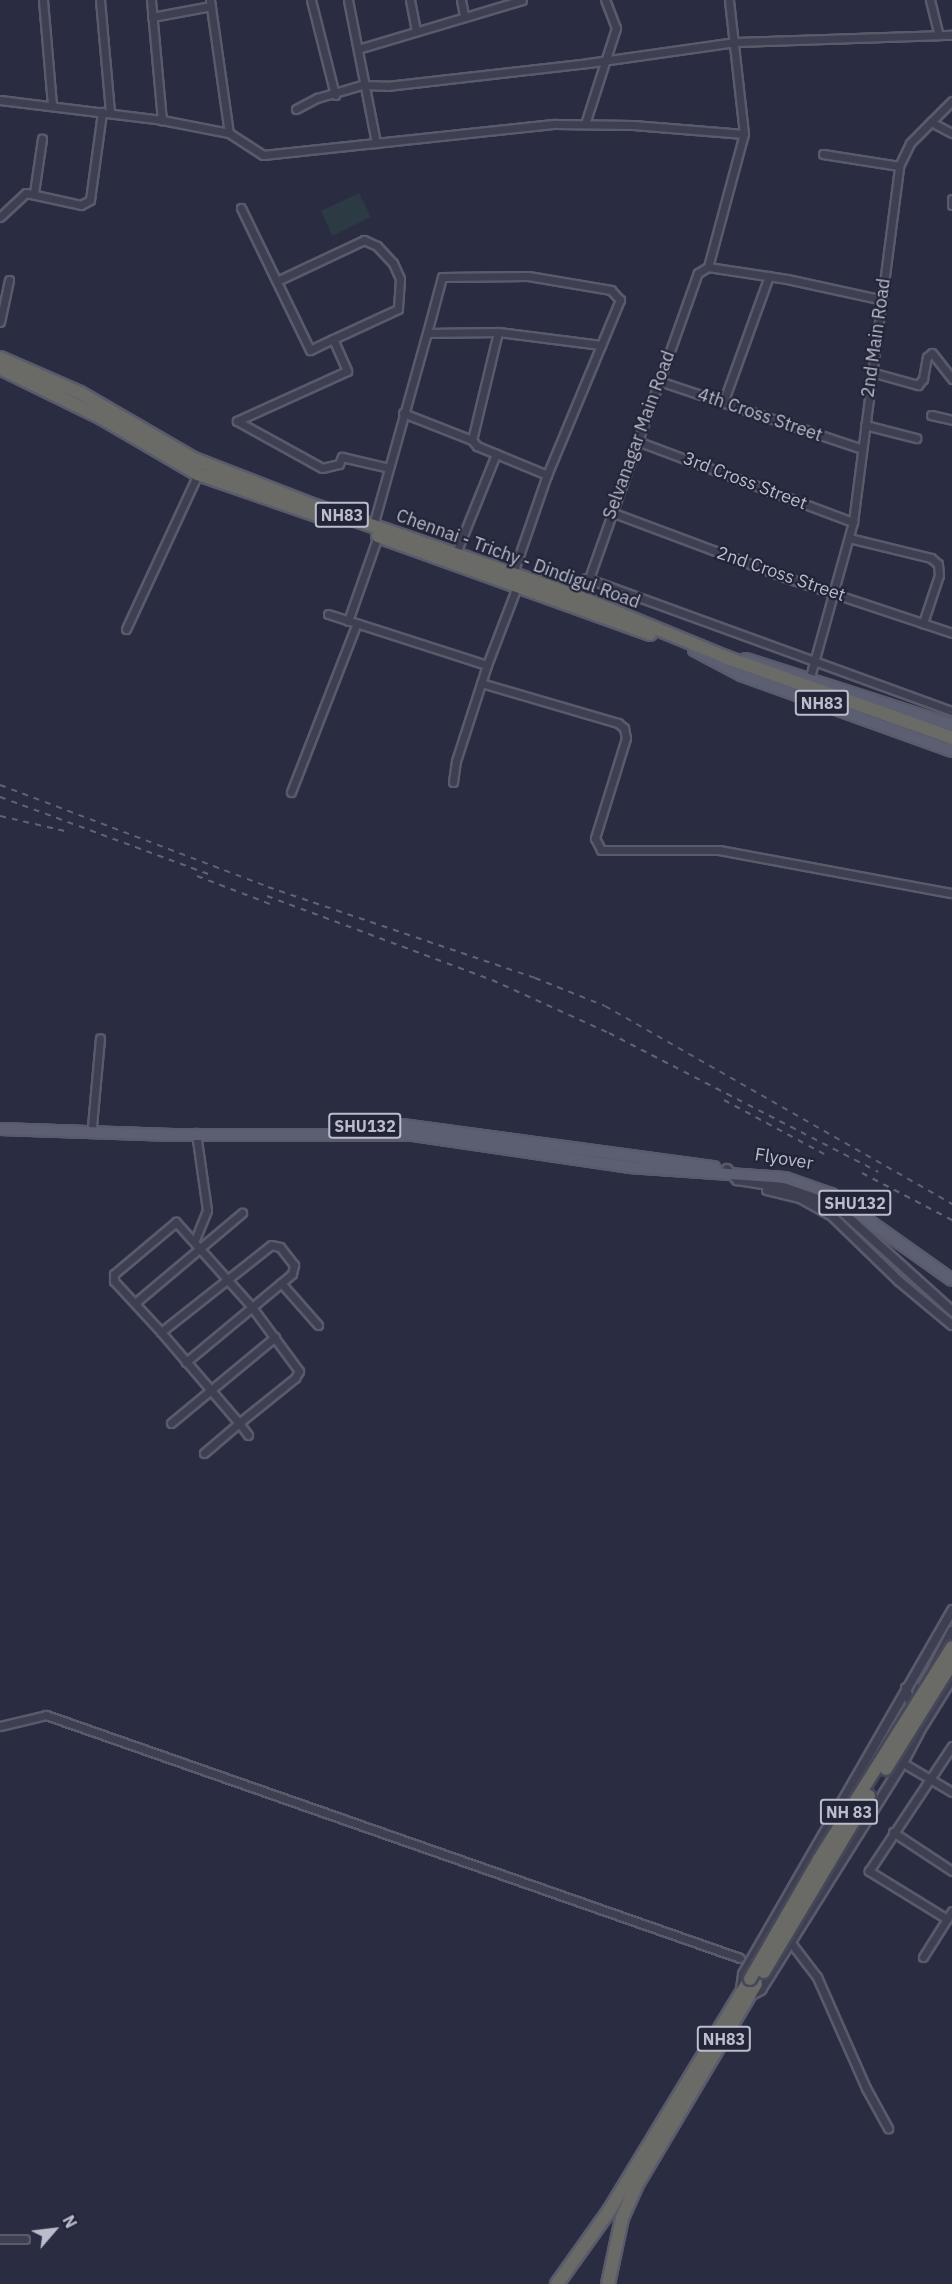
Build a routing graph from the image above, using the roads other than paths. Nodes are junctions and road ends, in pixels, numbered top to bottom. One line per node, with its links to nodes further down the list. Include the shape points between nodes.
1 (43, 0): 25 (street)
2 (100, 0): 28 (street)
3 (151, 0): 14 (street)
4 (311, 0): 22 (street)
5 (348, 0): 19 (street)
6 (410, 0): 15 (street)
7 (461, 0): 13 (street)
8 (520, 0): 13 (street)
9 (605, 0): 20 (street, via 616,28)
10 (729, 0): 18 (street)
11 (930, 0): 16 (street)
12 (210, 3): 14 (street); 32 (street)
13 (464, 16): 15 (street)
14 (152, 18): 29 (street)
15 (416, 30): 19 (street)
16 (939, 35): 17 (street); 18 (street)
17 (952, 35)
18 (736, 42): 20 (street); 34 (street)
19 (357, 49): 21 (street)
20 (605, 60): 21 (street); 31 (street)
21 (362, 85): 22 (street); 36 (street)
22 (335, 95): 26 (street, via 317,98)
23 (0, 100): 25 (street)
24 (952, 100): 30 (street, 2nd Main Road)
25 (52, 105): 27 (street)
26 (296, 109)
27 (102, 112): 28 (street); 39 (street, via 90,200 81,206)
28 (110, 112): 29 (street)
29 (162, 120): 32 (street)
30 (932, 122): 33 (street); 38 (street, 2nd Main Road, via 909,143)
31 (585, 124): 34 (street); 36 (street)
32 (229, 133): 36 (street, via 263,155)
33 (952, 133)
34 (744, 134): 44 (street, Selvanagar Main Road)
35 (42, 139): 39 (street)
36 (376, 143)
37 (823, 154): 38 (street)
38 (899, 166): 48 (street, 2nd Main Road)
39 (34, 193): 43 (street, via 14,201)
40 (952, 199): 41 (street)
41 (952, 205)
42 (241, 208): 47 (street)
43 (0, 217)
44 (708, 267): 45 (street); 58 (street, Selvanagar Main Road, via 698,273)
45 (768, 276): 48 (street); 59 (street)
46 (9, 280): 49 (street)
47 (277, 281): 52 (street, via 310,350); 52 (street, via 364,240 377,246 393,263 400,279 398,309)
48 (879, 299): 56 (street, 2nd Main Road, via 880,318)
49 (0, 322)
50 (498, 332): 51 (street); 53 (street); 66 (street)
51 (427, 333): 53 (street, via 442,277 528,276 617,293 620,300); 60 (street)
52 (333, 339): 70 (street, via 347,371 237,421 322,468 339,464 342,457)
53 (601, 345): 72 (street)
54 (0, 358): 64 (highway, Chennai - Trichy - Dindigul Road / NH83, via 80,393)
55 (0, 368): 64 (highway, Chennai - Trichy - Dindigul Road / NH83)
56 (871, 372): 57 (street, via 918,385 932,353); 63 (street, 2nd Main Road)
57 (952, 379)
58 (659, 381): 59 (street, 4th Cross Street); 67 (street, Selvanagar Main Road)
59 (723, 403): 68 (street, 4th Cross Street)
60 (403, 413): 66 (street); 70 (street)
61 (931, 415): 62 (street)
62 (952, 420)
63 (865, 425): 65 (street); 68 (street, 2nd Main Road)
64 (148, 438): 71 (highway, Chennai - Trichy - Dindigul Road / NH83); 73 (highway, Chennai - Trichy - Dindigul Road / NH83)
65 (915, 438)
66 (472, 440): 69 (street, via 477,447)
67 (637, 441): 74 (street, Selvanagar Main Road); 75 (street, 3rd Cross Street)
68 (862, 449): 75 (street, 2nd Main Road)
69 (496, 454): 72 (street); 78 (street)
70 (388, 468): 76 (street)
71 (198, 474): 73 (highway, Chennai - Trichy - Dindigul Road / NH83); 87 (street)
72 (547, 475): 79 (street)
73 (300, 504): 76 (highway, Chennai - Trichy - Dindigul Road / NH83)
74 (611, 512): 80 (street, Selvanagar Main Road); 81 (street, 2nd Cross Street)
75 (853, 522): 77 (street, 2nd Main Road)
76 (376, 531): 78 (highway, Chennai - Trichy - Dindigul Road / NH83); 79 (highway, Chennai - Trichy - Dindigul Road / NH83); 84 (street)
77 (849, 537): 81 (street, 2nd Main Road); 85 (street, via 931,558 938,564 939,575)
78 (456, 553): 79 (highway, Chennai - Trichy - Dindigul Road / NH83)
79 (517, 578): 82 (highway, Chennai - Trichy - Dindigul Road / NH83); 92 (street)
80 (586, 578): 82 (street, Selvanagar Main Road); 91 (street)
81 (834, 592): 85 (street, 2nd Cross Street); 91 (street, 2nd Main Road)
82 (580, 603): 89 (highway, Chennai - Trichy - Dindigul Road / NH83)
83 (328, 614): 84 (street)
84 (348, 621): 86 (street)
85 (923, 623): 88 (street, 2nd Cross Street)
86 (356, 624): 92 (street); 101 (street)
87 (126, 629)
88 (952, 633)
89 (695, 648): 90 (highway, Chennai - Trichy - Dindigul Road); 93 (main road); 99 (main road, NH83, via 741,675)
90 (725, 659): 97 (highway, NH83); 98 (highway, NH83)
91 (815, 662): 93 (street, 2nd Main Road); 95 (street)
92 (487, 665): 94 (street)
93 (810, 677): 96 (main road)
94 (481, 683): 100 (street); 102 (street, via 624,728 626,738 595,838 602,850 719,850)
95 (952, 711)
96 (952, 724)
97 (952, 738)
98 (952, 743)
99 (952, 750)
100 (453, 782)
101 (291, 792)
102 (952, 892)
103 (100, 1038): 105 (street)
104 (0, 1122): 105 (main road, SHU132)
105 (92, 1126): 107 (main road, SHU132)
106 (0, 1129): 107 (main road)
107 (196, 1133): 108 (main road, Flyover / SHU132, via 402,1125); 110 (street, via 207,1210)
108 (744, 1175): 112 (main road, Flyover / SHU132, via 801,1176 829,1185); 114 (main road, Flyover, via 801,1182 831,1194); 118 (street, via 795,1189 838,1208); 120 (street, via 749,1186 800,1198 831,1215 899,1281)
109 (242, 1213): 111 (street)
110 (195, 1240): 111 (street); 116 (street, via 176,1222 114,1274 114,1281)
111 (201, 1248): 113 (street); 116 (street)
112 (952, 1272)
113 (228, 1279): 115 (street, via 277,1244 295,1270); 117 (street); 121 (street)
114 (952, 1280)
115 (281, 1283): 117 (street); 119 (street)
116 (135, 1303): 121 (street)
117 (251, 1306): 122 (street); 123 (street)
118 (952, 1311)
119 (318, 1324)
120 (952, 1325)
121 (161, 1332): 123 (street)
122 (275, 1337): 124 (street); 126 (street, via 299,1371)
123 (186, 1362): 124 (street)
124 (210, 1390): 125 (street); 126 (street)
125 (171, 1423)
126 (239, 1423): 127 (street); 128 (street)
127 (248, 1435)
128 (204, 1453)
129 (952, 1610): 134 (street)
130 (952, 1631): 136 (street, via 924,1681)
131 (952, 1647): 148 (highway, NH 83, bridge, via 819,1859)
132 (952, 1663): 148 (highway, bridge)
133 (952, 1679): 136 (street)
134 (907, 1685): 136 (street, via 905,1696); 149 (street, via 743,1974)
135 (0, 1726): 147 (street, via 45,1715)
136 (922, 1726): 138 (street)
137 (952, 1746): 139 (street)
138 (903, 1763): 139 (street); 145 (street)
139 (929, 1777): 140 (street); 141 (street)
140 (952, 1792)
141 (893, 1832): 142 (street); 144 (street, via 869,1871)
142 (952, 1871)
143 (952, 1911): 144 (street)
144 (947, 1919): 146 (street)
145 (790, 1943): 149 (street, via 761,1990); 150 (street, via 817,1977)
146 (923, 1957)
147 (740, 1958)
148 (753, 1982): 149 (highway)
149 (744, 1996): 151 (highway); 152 (highway, NH83, via 700,2080 656,2148)
150 (888, 2128)
151 (609, 2211): 152 (highway); 155 (highway)
152 (622, 2218): 156 (highway)
153 (0, 2239): 154 (street)
154 (25, 2239)
155 (557, 2284)
156 (608, 2284)

